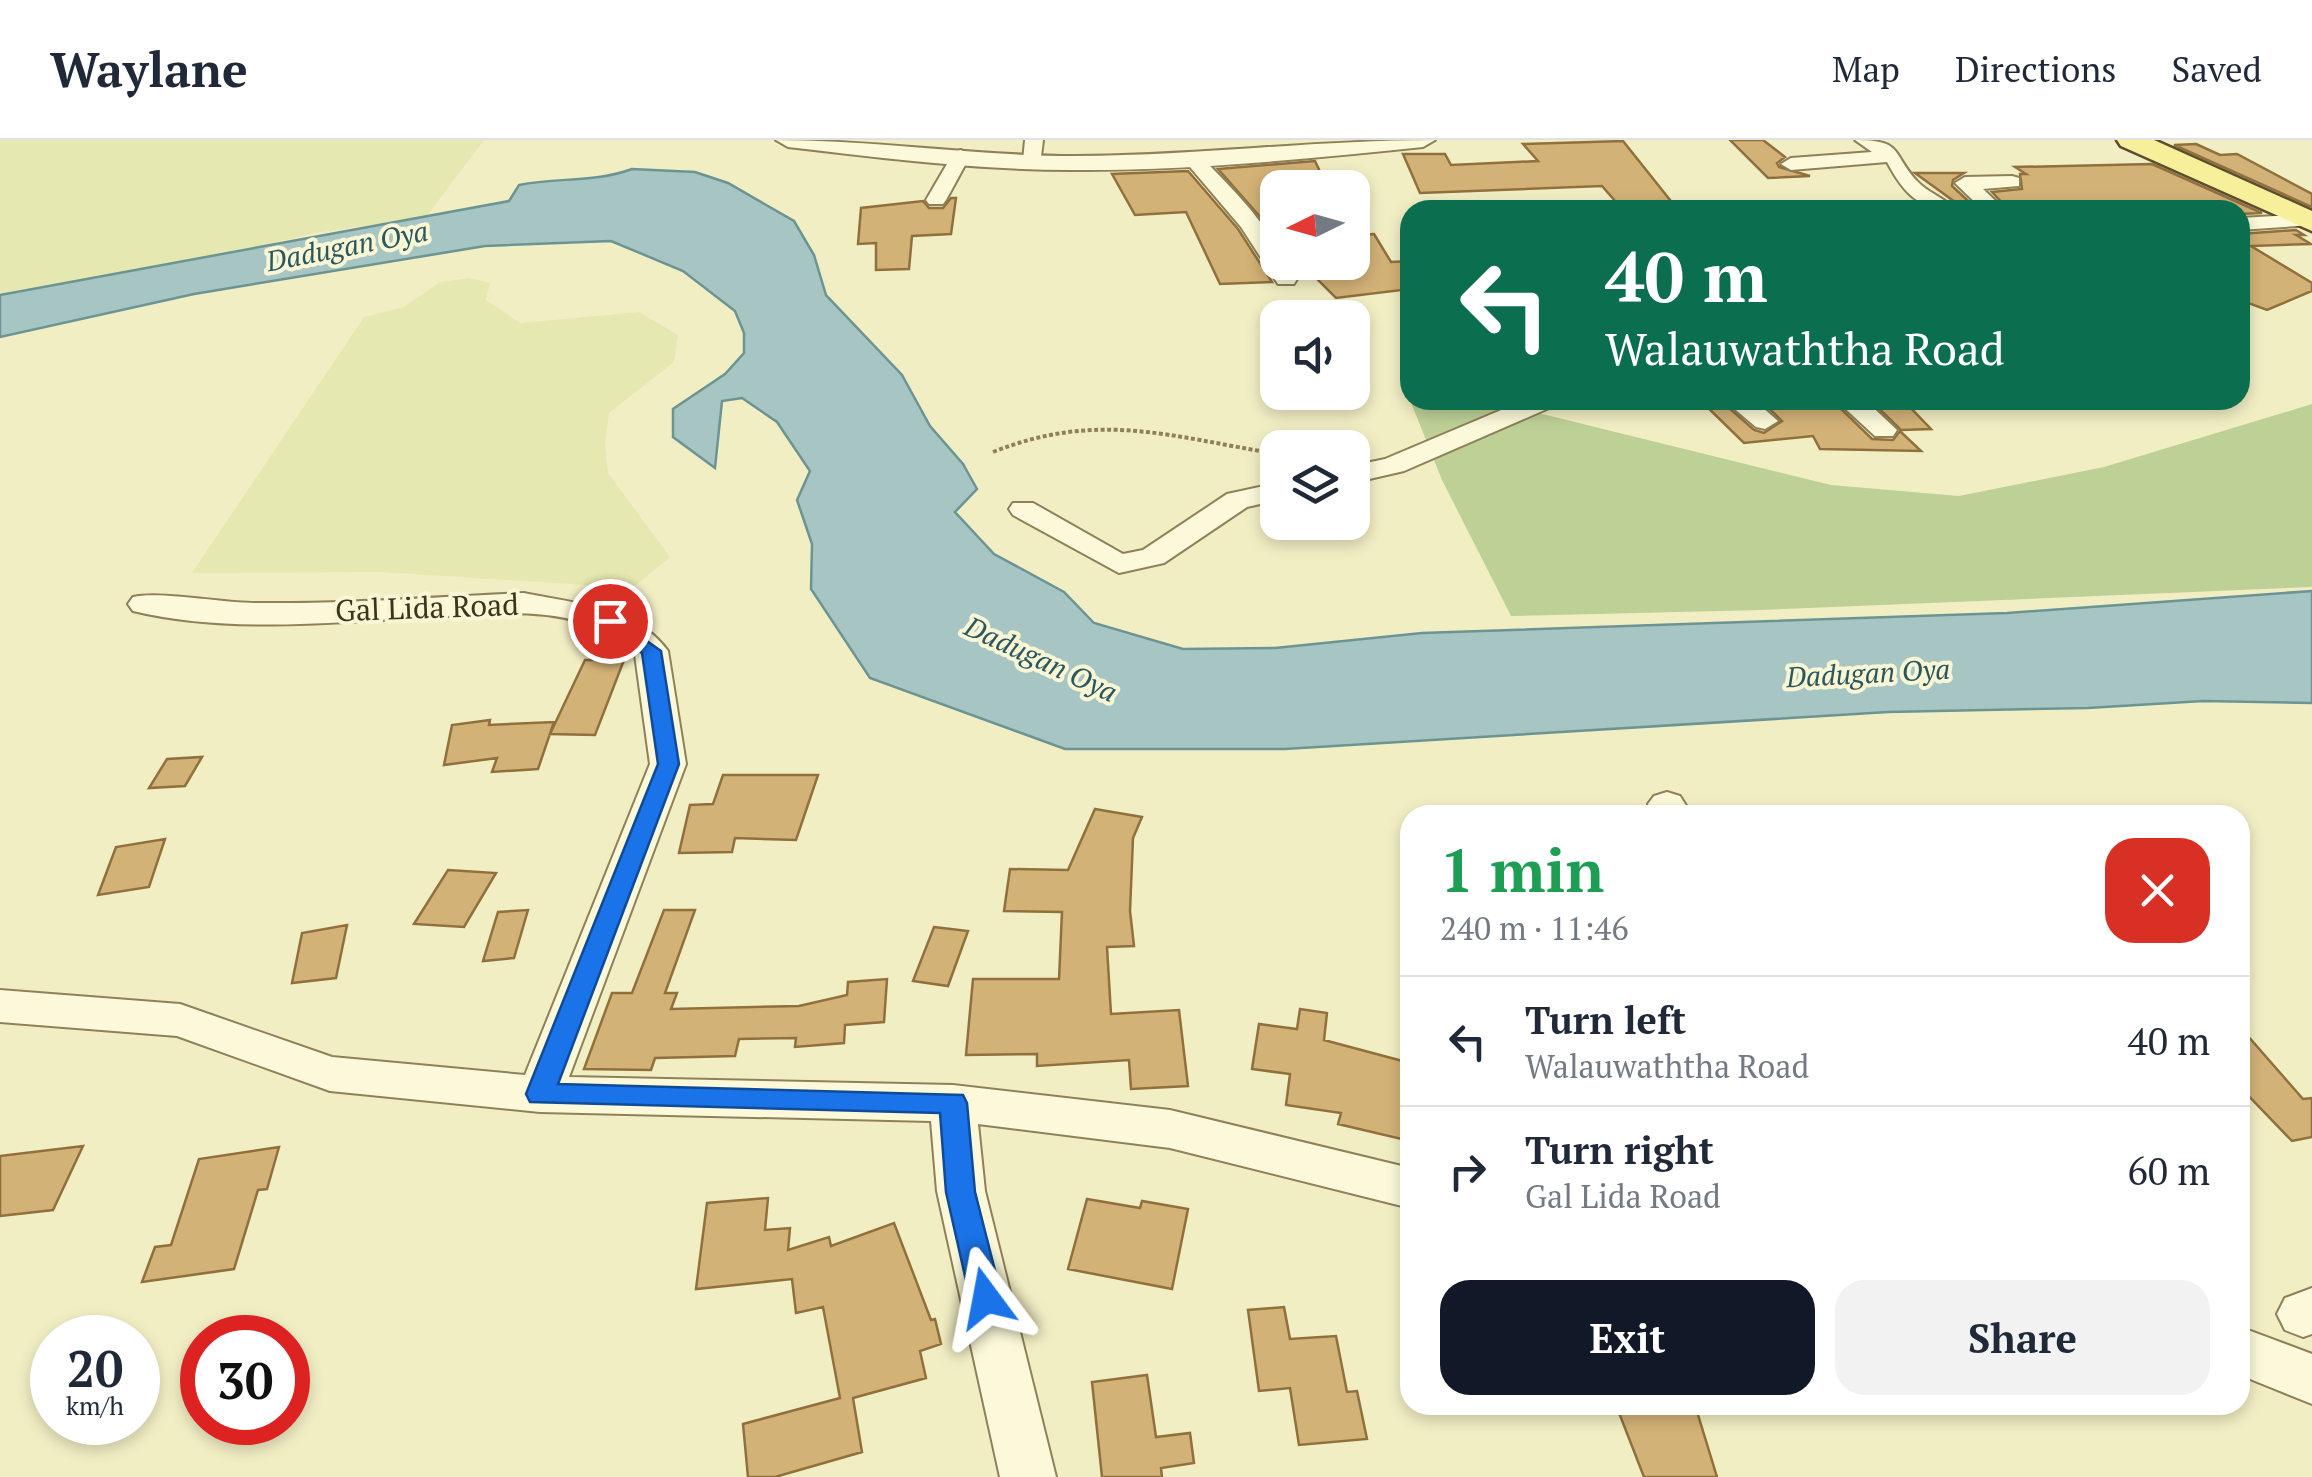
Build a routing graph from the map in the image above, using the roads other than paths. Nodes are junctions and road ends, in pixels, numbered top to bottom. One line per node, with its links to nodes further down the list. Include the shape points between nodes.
1 (788, 140): 5 (street)
2 (1423, 140): 6 (street)
3 (1864, 140): 9 (street)
4 (2131, 140): 16 (main road, via 2260,198)
5 (850, 143): 8 (street)
6 (1352, 143): 10 (street)
7 (1033, 151): 8 (street); 10 (street)
8 (960, 156): 13 (street)
9 (1893, 156): 11 (street); 14 (street, via 1909,184)
10 (1194, 160): 18 (street)
11 (1791, 164)
12 (2012, 182): 15 (street, via 1965,184)
13 (936, 200)
14 (1932, 200)
15 (1983, 200)
16 (2310, 212): 17 (street)
17 (2250, 222)
18 (1260, 239)
19 (1524, 410): 24 (street)
20 (1749, 410): 22 (street)
21 (1861, 410): 23 (street)
22 (1765, 422)
23 (1884, 430)
24 (1370, 471)
25 (1260, 495): 26 (street, via 1238,500 1154,557 1120,564)
26 (1023, 509)
27 (144, 604): 29 (street, Gal Lida Road, via 318,613 524,602 610,621 651,651 668,764)
28 (0, 1006): 29 (street, via 180,1020 330,1074)
29 (540, 1094): 30 (street)
30 (953, 1103): 31 (street, via 1170,1129); 34 (street, via 961,1192)
31 (1400, 1186)
32 (2250, 1356): 33 (street)
33 (2312, 1379)
34 (1028, 1477)

